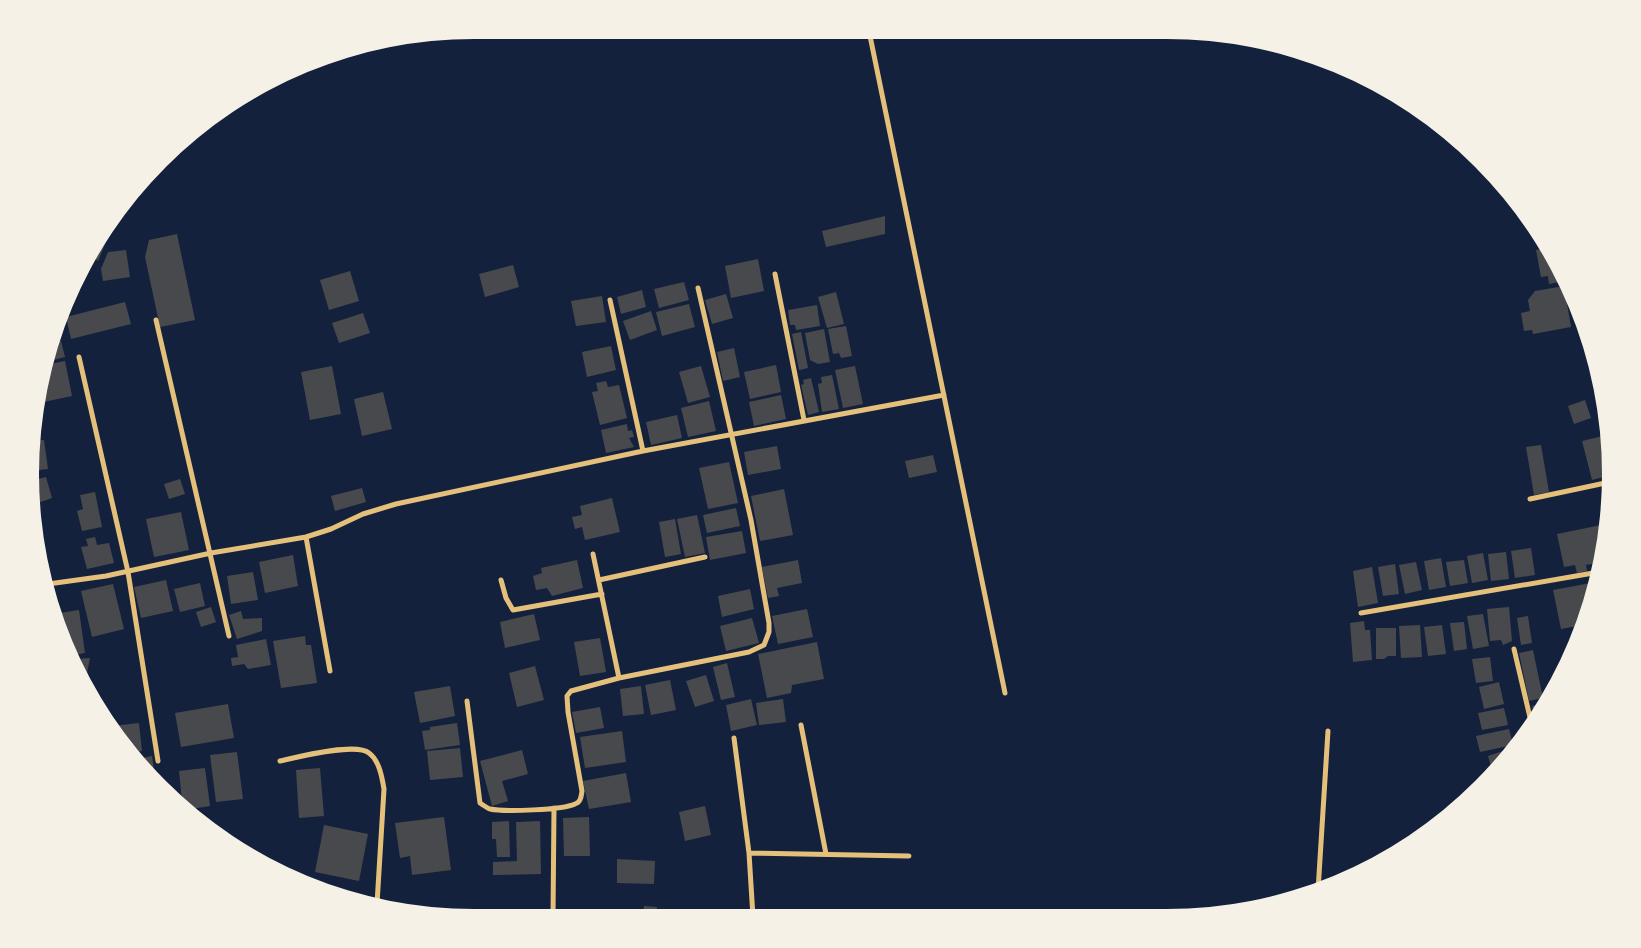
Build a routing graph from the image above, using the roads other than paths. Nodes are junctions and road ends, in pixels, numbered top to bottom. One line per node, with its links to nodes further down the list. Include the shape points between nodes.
1 (871, 39): 7 (street)
2 (775, 274): 8 (street)
3 (698, 288): 9 (street)
4 (610, 300): 10 (street)
5 (156, 320): 14 (street)
6 (79, 357): 17 (street)
7 (944, 395): 8 (street); 28 (street)
8 (804, 420): 9 (street)
9 (732, 436): 10 (street); 27 (street, via 765,596 769,623 767,639 764,645 750,652)
10 (644, 451): 13 (street, via 396,504)
11 (1602, 484): 12 (street)
12 (1530, 499)
13 (306, 538): 14 (street); 26 (street)
14 (211, 553): 17 (street); 24 (street)
15 (593, 554): 20 (street)
16 (705, 557): 20 (street)
17 (128, 572): 21 (street); 34 (street)
18 (1590, 573): 23 (street)
19 (501, 580): 22 (street, via 513,610)
20 (599, 580): 22 (street)
21 (53, 584)
22 (602, 594): 27 (street)
23 (1361, 612)
24 (229, 636)
25 (1514, 649): 30 (street)
26 (330, 671)
27 (619, 678): 36 (street, via 570,691 567,696 582,792 581,800 575,804)
28 (1005, 693)
29 (467, 701): 36 (street, via 480,803 488,809 500,810)
30 (1529, 715)
31 (801, 725): 38 (street)
32 (1328, 731): 40 (street)
33 (734, 738): 37 (street)
34 (158, 760)
35 (280, 761): 41 (street, via 338,750 369,752 381,772 384,789)
36 (554, 808): 42 (street)
37 (749, 853): 38 (street); 43 (street)
38 (826, 854): 39 (street)
39 (909, 856)
40 (1319, 882)
41 (378, 898)
42 (553, 909)
43 (753, 909)

